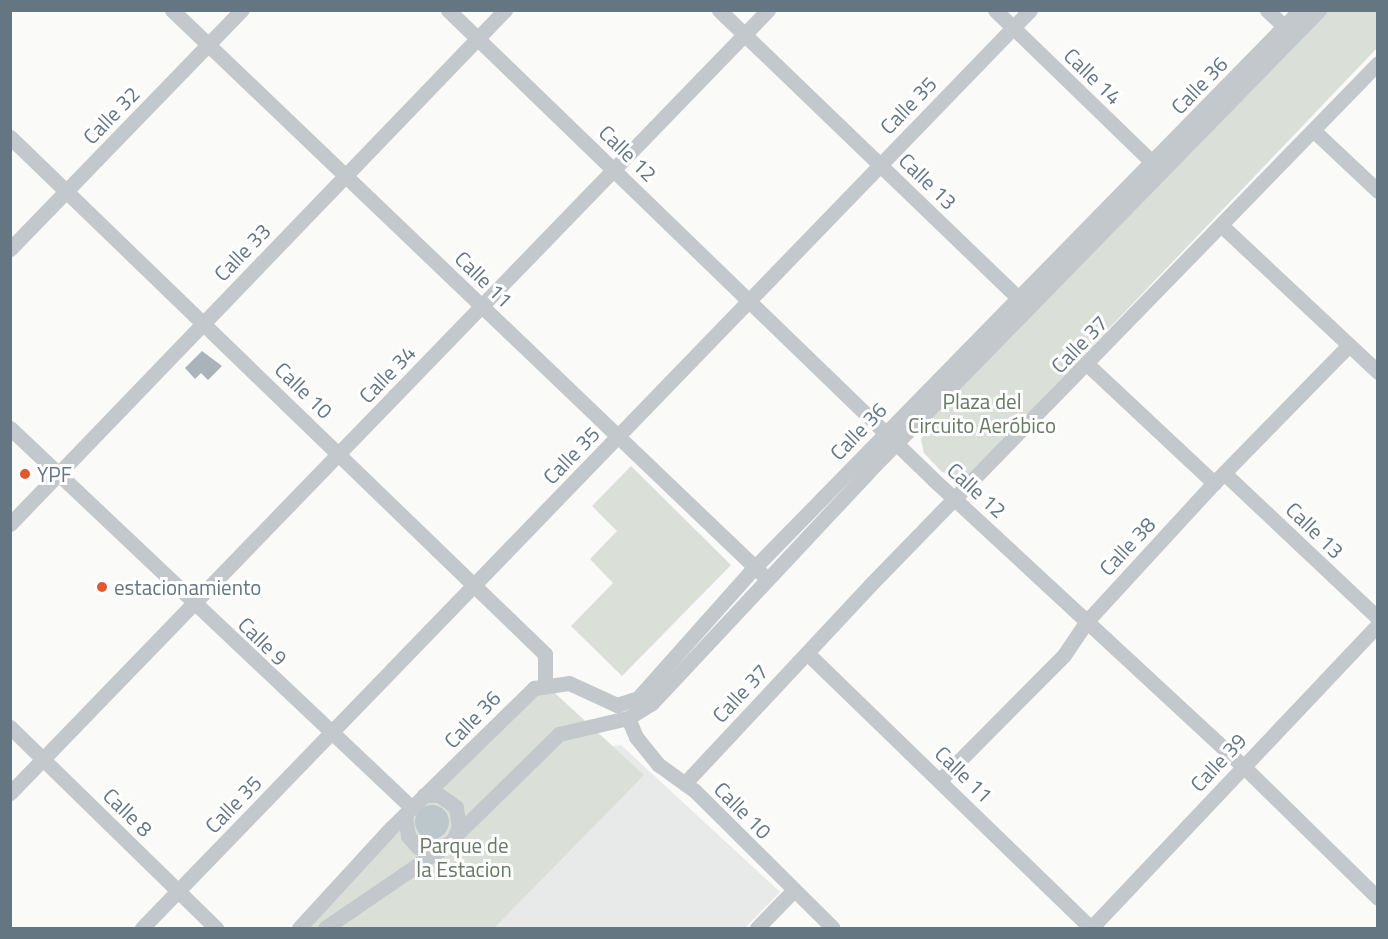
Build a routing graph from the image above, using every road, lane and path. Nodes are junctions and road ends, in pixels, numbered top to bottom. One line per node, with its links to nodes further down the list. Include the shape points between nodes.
1 (172, 10): 16 (street, Calle 11)
2 (242, 10): 16 (street, Calle 32)
3 (448, 10): 15 (street, Calle 12)
4 (505, 10): 15 (street, Calle 33)
5 (719, 10): 14 (street, Calle 13)
6 (768, 10): 14 (street, Calle 34)
7 (995, 10): 12 (street, Calle 14)
8 (1030, 10): 12 (street, Calle 35)
9 (1268, 10): 13 (street)
10 (1300, 10): 13 (street, Calle 36)
11 (1319, 10): 13 (street, Calle 36)
12 (1013, 28): 20 (street, Calle 35); 21 (street, Calle 14)
13 (1289, 31): 21 (street, Calle 36)
14 (745, 35): 20 (street, Calle 13); 22 (street, Calle 34)
15 (477, 39): 22 (street, Calle 12); 23 (street, Calle 33)
16 (209, 46): 23 (street, Calle 11); 24 (street, Calle 32)
17 (1377, 63): 18 (street, Calle 37)
18 (1313, 130): 25 (street); 26 (street, Calle 37)
19 (10, 137): 24 (street, Calle 10)
20 (880, 164): 28 (street, Calle 35); 29 (street, Calle 13)
21 (1157, 167): 29 (street, Calle 36)
22 (615, 170): 28 (street, Calle 12); 30 (street, Calle 34)
23 (345, 176): 30 (street, Calle 11); 31 (street, Calle 33)
24 (67, 191): 27 (street, Calle 32); 31 (street, Calle 10)
25 (1377, 191)
26 (1222, 226): 32 (street); 33 (street, Calle 37)
27 (10, 249)
28 (752, 302): 36 (street, Calle 35); 37 (street, Calle 12)
29 (1025, 303): 37 (street, Calle 36)
30 (482, 306): 36 (street, Calle 11); 38 (street, Calle 34)
31 (204, 323): 38 (street, Calle 10); 39 (street, Calle 33)
32 (1349, 345): 34 (street); 40 (street, Calle 38)
33 (1088, 365): 40 (street, Calle 13); 41 (street, Calle 37)
34 (1377, 372)
35 (10, 428): 39 (street, Calle 9)
36 (618, 437): 43 (street, Calle 11); 44 (street, Calle 35)
37 (891, 438): 41 (street, Calle 12); 43 (street, Calle 36)
38 (339, 452): 44 (street, Calle 10); 45 (street, Calle 34)
39 (59, 474): 42 (street, Calle 33); 45 (street, Calle 9)
40 (1219, 478): 46 (street, Calle 13); 47 (street, Calle 38)
41 (956, 497): 47 (street, Calle 12); 49 (street, Calle 37)
42 (10, 524)
43 (760, 573): 50 (street, Calle 36, via 638,698 616,705 569,683); 51 (street, Calle 36, via 652,703)
44 (474, 585): 50 (street, Calle 10, via 546,654); 53 (street, Calle 35)
45 (193, 603): 53 (street, Calle 9); 54 (street, Calle 34)
46 (1377, 618)
47 (1087, 621): 55 (street, Calle 12); 56 (street, Calle 38, via 1064,655)
48 (1377, 624): 55 (street, Calle 39)
49 (807, 652): 56 (street, Calle 11); 57 (street, Calle 37)
50 (544, 684): 59 (street, Calle 36, via 521,700)
51 (628, 718): 57 (street, Calle 10, via 645,749); 61 (street, Calle 36, via 559,734)
52 (10, 727): 54 (street, Calle 8)
53 (330, 734): 60 (street, Calle 9); 63 (street, Calle 35)
54 (43, 758): 58 (street, Calle 34); 63 (street, Calle 8)
55 (1243, 766): 65 (street, Calle 12); 72 (street, Calle 39)
56 (940, 780): 72 (street, Calle 11)
57 (685, 783): 64 (street, Calle 10)
58 (10, 793)
59 (424, 795): 60 (street); 61 (street, via 451,802 459,813)
60 (408, 811): 62 (street, via 405,829 412,842 426,849); 68 (street)
61 (457, 834): 62 (street)
62 (441, 849): 69 (street)
63 (179, 891): 66 (street, Calle 35); 67 (street, Calle 8)
64 (793, 891): 70 (street); 71 (street, Calle 10)
65 (1377, 898)
66 (142, 928)
67 (216, 928)
68 (298, 928)
69 (325, 928)
70 (757, 928)
71 (833, 928)
72 (1091, 928)

